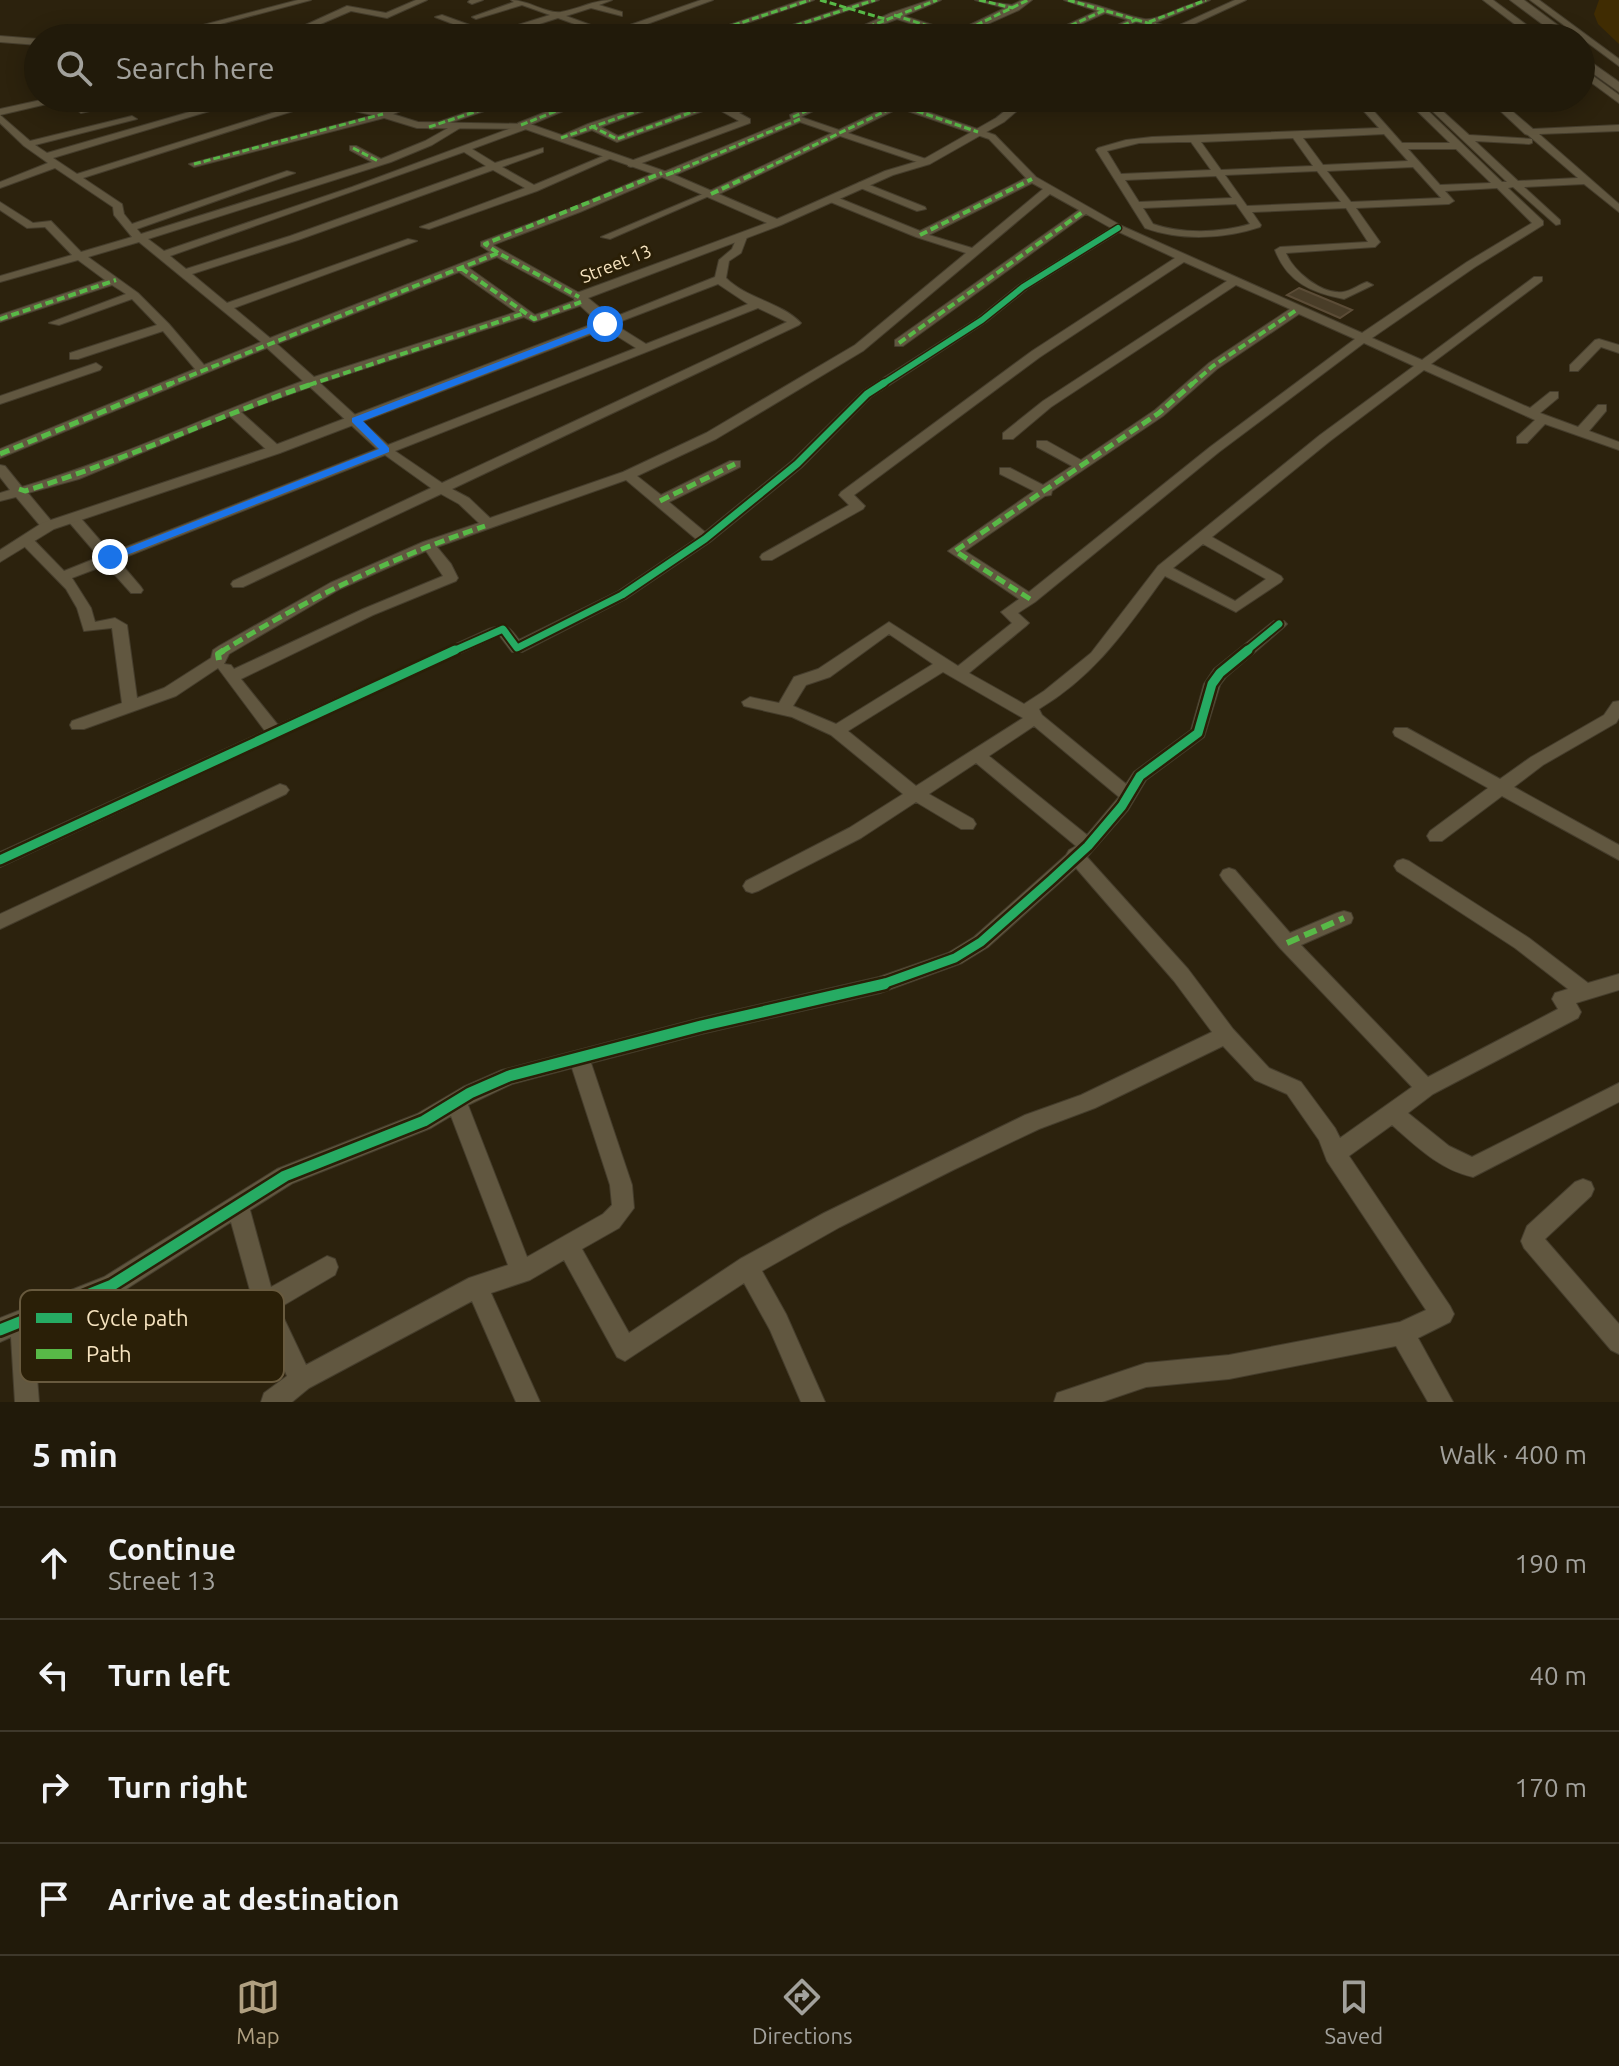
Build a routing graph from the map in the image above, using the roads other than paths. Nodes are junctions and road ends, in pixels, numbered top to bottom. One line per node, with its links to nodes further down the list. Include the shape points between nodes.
1 (251, 0): 26 (street)
2 (307, 0): 26 (street)
3 (423, 0): 27 (street, via 387,16)
4 (555, 0): 23 (street)
5 (608, 0): 22 (street)
6 (709, 0): 42 (street)
7 (810, 0): 43 (street)
8 (820, 0): 24 (street)
9 (875, 0): 24 (street)
10 (979, 0): 25 (street)
11 (1028, 0): 25 (street)
12 (1068, 0): 29 (street)
13 (1206, 0): 36 (street)
14 (1242, 0): 51 (street)
15 (1487, 0): 52 (street)
16 (1501, 0): 53 (main road)
17 (1516, 0): 54 (main road)
18 (1534, 0): 55 (street)
19 (518, 1): 23 (street); 33 (street)
20 (931, 1): 34 (street)
21 (373, 5): 27 (street)
22 (590, 5): 30 (street); 31 (street)
23 (532, 6): 31 (street)
24 (848, 8): 34 (street); 44 (street)
25 (1011, 9): 28 (street); 47 (street)
26 (266, 10): 37 (street)
27 (362, 10): 38 (street, via 350,8)
28 (1026, 10)
29 (1105, 10): 35 (street); 48 (street)
30 (619, 14)
31 (554, 16): 40 (street); 41 (street)
32 (439, 17): 39 (street)
33 (476, 17)
34 (889, 17): 45 (street); 46 (street)
35 (1137, 19): 36 (street); 49 (street)
36 (1149, 22): 50 (street)
37 (212, 24)
38 (313, 24)
39 (456, 24)
40 (527, 24)
41 (574, 24)
42 (640, 24)
43 (737, 24)
44 (799, 24)
45 (872, 24)
46 (919, 24)
47 (984, 24)
48 (1074, 24)
49 (1126, 24)
50 (1155, 24)
51 (1186, 24)
52 (1520, 24)
53 (1534, 24)
54 (1549, 24)
55 (1566, 24)
56 (0, 39): 57 (street)
57 (24, 41)
58 (1595, 45): 61 (street)
59 (1595, 58): 60 (main road)
60 (1602, 63): 62 (main road); 64 (main road)
61 (1619, 63)
62 (1595, 64)
63 (1595, 72): 64 (main road)
64 (1613, 83): 65 (street)
65 (1619, 100)
66 (24, 107): 67 (street)
67 (0, 112)
68 (200, 112): 110 (street)
69 (288, 112): 123 (street)
70 (371, 112): 86 (street)
71 (388, 112): 86 (street)
72 (475, 112): 93 (street)
73 (555, 112): 91 (street)
74 (632, 112): 92 (street)
75 (693, 112): 92 (street, via 617,139)
76 (733, 112): 116 (street, via 747,121)
77 (804, 112): 89 (street, via 793,117)
78 (884, 112): 97 (street)
79 (919, 112): 96 (street)
80 (1011, 112): 96 (street, Street 13)
81 (1369, 112): 95 (street)
82 (1423, 112): 104 (street)
83 (1440, 112): 102 (street)
84 (1495, 112): 99 (street)
85 (1506, 112): 99 (street)
86 (383, 114): 93 (street); 115 (street)
87 (0, 118): 103 (street)
88 (132, 119): 103 (street)
89 (800, 119): 97 (street); 121 (street)
90 (460, 125): 91 (street); 93 (street); 111 (street)
91 (524, 125): 100 (street); 107 (street)
92 (591, 126): 100 (street)
93 (429, 127)
94 (1619, 128): 99 (street)
95 (1385, 131): 98 (street); 105 (street)
96 (978, 132): 113 (street, Street 13); 124 (street, via 992,137)
97 (840, 133): 113 (street); 133 (street)
98 (1296, 135): 101 (street); 118 (street)
99 (1530, 136): 102 (street); 125 (street)
100 (561, 138): 109 (street)
101 (1194, 139): 119 (street); 122 (street, via 1129,142 1101,150)
102 (1474, 141): 104 (street); 126 (street)
103 (27, 144): 110 (street)
104 (1454, 144): 105 (street); 129 (street)
105 (1400, 146): 112 (street)
106 (353, 148): 111 (street)
107 (463, 148): 117 (street); 154 (street)
108 (540, 150): 117 (street)
109 (611, 156): 116 (street); 131 (street)
110 (45, 157): 114 (street)
111 (378, 161): 150 (street)
112 (1414, 161): 118 (street); 132 (street)
113 (926, 162): 128 (street, Street 13)
114 (55, 164): 123 (street); 127 (street)
115 (194, 164)
116 (631, 164): 121 (street)
117 (495, 165): 131 (street); 158 (street)
118 (1316, 165): 119 (street); 135 (street)
119 (1216, 169): 122 (street); 137 (street)
120 (290, 173): 145 (street)
121 (664, 174): 133 (street); 152 (street, via 485,244)
122 (1118, 174): 136 (street)
123 (76, 177): 145 (street, via 118,206)
124 (1032, 179): 130 (street); 147 (street)
125 (1581, 181): 126 (street); 141 (street)
126 (1516, 184): 129 (street); 142 (street)
127 (0, 185)
128 (862, 185): 134 (street, Street 13); 139 (street)
129 (1500, 185): 132 (street); 175 (street, via 1539,223)
130 (1051, 188): 140 (street); 153 (street)
131 (533, 189): 144 (street)
132 (1442, 191): 135 (street, via 1449,201)
133 (710, 194): 143 (street); 148 (street)
134 (832, 199): 143 (street, Street 13); 147 (street)
135 (1348, 201): 137 (street); 164 (street, via 1375,242 1371,245 1280,250 1295,278 1305,283 1344,296)
136 (1136, 202): 137 (street); 137 (street, via 1149,226 1174,232 1255,227)
137 (1241, 202)
138 (0, 205): 155 (street, via 31,226 47,223)
139 (921, 209)
140 (1084, 211): 146 (street); 177 (street)
141 (1617, 212)
142 (1556, 222)
143 (777, 223): 149 (street, Street 13)
144 (425, 227)
145 (130, 228): 150 (street)
146 (1118, 228): 156 (street); 214 (street, via 867,394 797,464)
147 (920, 235): 153 (street)
148 (606, 237)
149 (742, 237): 160 (street, via 737,251 724,260); 166 (street, Street 13)
150 (140, 238): 154 (street); 155 (street)
151 (412, 241): 168 (street)
152 (498, 253): 157 (street); 166 (street)
153 (976, 253): 204 (street, via 859,348 711,436)
154 (163, 255): 158 (street)
155 (79, 256): 159 (street); 162 (street)
156 (1182, 258): 163 (street); 219 (street, via 1036,354 856,487 846,495 858,506)
157 (461, 268): 170 (street); 176 (street)
158 (185, 273): 168 (street)
159 (0, 279)
160 (720, 279): 167 (street); 172 (street)
161 (1538, 279): 181 (street)
162 (116, 280): 165 (street); 171 (street)
163 (1235, 281): 169 (street); 193 (street, via 1047,404)
164 (1367, 285)
165 (134, 295): 173 (street); 174 (street)
166 (580, 299): 170 (street, via 534,319); 172 (street, Street 13)
167 (756, 305): 178 (street); 206 (street, via 795,323)
168 (227, 307): 176 (street)
169 (1298, 309): 175 (street); 201 (street, via 1213,366 1159,413)
170 (525, 313): 185 (street)
171 (0, 319)
172 (606, 322): 178 (street); 191 (street)
173 (55, 323)
174 (165, 326): 180 (street); 184 (street)
175 (1362, 338): 181 (street); 224 (street, via 1205,455)
176 (269, 343): 184 (street); 185 (street)
177 (899, 343)
178 (646, 349): 198 (street)
179 (1619, 349): 183 (street, via 1600,342)
180 (74, 356)
181 (1422, 365): 190 (street); 213 (street)
182 (96, 367): 187 (street)
183 (1574, 368)
184 (202, 370): 199 (street)
185 (312, 382): 189 (street); 191 (street)
186 (1554, 395): 190 (street)
187 (0, 400)
188 (1602, 408): 192 (street)
189 (232, 411): 197 (street); 205 (street, via 74,476)
190 (1537, 417): 192 (street); 194 (street)
191 (356, 420): 197 (street); 198 (street)
192 (1580, 433): 196 (street)
193 (1008, 436)
194 (1522, 440)
195 (1042, 444): 201 (street)
196 (1619, 446)
197 (275, 450): 210 (street)
198 (386, 450): 206 (street); 218 (street)
199 (0, 454)
200 (735, 464): 209 (street)
201 (1083, 466): 207 (street)
202 (1, 470): 205 (street)
203 (1005, 471): 207 (street)
204 (628, 475): 209 (street); 212 (street)
205 (19, 489): 208 (street); 211 (street)
206 (445, 489): 212 (street, via 464,501); 222 (street)
207 (1046, 492): 224 (street, via 955,551)
208 (0, 497)
209 (660, 501): 214 (street)
210 (73, 518): 211 (street); 218 (street)
211 (48, 526): 215 (street)
212 (485, 526): 216 (street)
213 (1202, 537): 220 (street); 220 (street, via 1276,579 1236,607)
214 (705, 539): 237 (street, via 622,595 517,648 503,629 494,632)
215 (26, 540): 217 (street); 221 (street)
216 (428, 545): 226 (street, via 335,586 224,650); 228 (street, via 451,578)
217 (0, 557)
218 (110, 557): 221 (street); 223 (street)
219 (767, 557)
220 (1163, 569): 233 (street, via 1096,657 1030,707)
221 (62, 577): 230 (street, via 84,608 89,628 119,625)
222 (238, 584)
223 (136, 590)
224 (1030, 599): 227 (street, via 1008,612 1021,623)
225 (1279, 624): 242 (street, via 1220,673 1198,733 1140,776)
226 (219, 660): 228 (street); 230 (street, via 170,692)
227 (951, 669): 232 (street, via 889,627 824,673 800,681); 233 (street); 235 (street)
228 (231, 677): 237 (street)
229 (750, 702): 232 (street)
230 (130, 706): 234 (street)
231 (1619, 706): 239 (street, via 1610,719)
232 (783, 709): 235 (street)
233 (1035, 718): 238 (street); 242 (street)
234 (78, 725)
235 (837, 731): 241 (street)
236 (1401, 732): 239 (street)
237 (276, 733): 247 (street)
238 (977, 755): 241 (street); 245 (street)
239 (1500, 786): 244 (street); 246 (street)
240 (280, 790): 252 (street)
241 (914, 793): 243 (street); 250 (street, via 855,833)
242 (1129, 796): 245 (street)
243 (967, 824)
244 (1436, 836)
245 (1081, 851): 256 (street); 257 (street, via 981,942 955,958 880,985)
246 (1619, 853)
247 (0, 860)
248 (1403, 866): 255 (street, via 1522,943)
249 (1229, 875): 253 (street)
250 (752, 886)
251 (1344, 918): 253 (street)
252 (0, 922)
253 (1287, 943): 258 (street)
254 (1619, 982): 255 (street)
255 (1585, 992): 258 (street, via 1562,999 1571,1012)
256 (1226, 1035): 262 (street, via 1262,1074 1294,1088 1328,1135); 267 (street, via 945,1163)
257 (579, 1058): 260 (street, via 509,1076); 265 (street, via 625,1199 611,1221)
258 (1426, 1088): 261 (street)
259 (1619, 1092): 261 (street, via 1473,1167 1450,1158)
260 (456, 1102): 264 (street, via 424,1121 285,1176); 268 (street)
261 (1391, 1111): 262 (street)
262 (1335, 1154): 274 (street, via 1442,1314)
263 (1583, 1189): 275 (street, via 1532,1241)
264 (238, 1204): 270 (street); 271 (street, via 245,1247)
265 (568, 1245): 267 (street, via 625,1349); 268 (street)
266 (327, 1267): 272 (street)
267 (748, 1267): 283 (street)
268 (522, 1272): 269 (street)
269 (477, 1286): 278 (street); 282 (street)
270 (100, 1290)
271 (262, 1290)
272 (284, 1292)
273 (10, 1326): 277 (street)
274 (1402, 1333): 284 (street, via 1229,1367 1146,1375); 285 (street)
275 (1619, 1342)
276 (284, 1347): 278 (street)
277 (20, 1371)
278 (301, 1380): 281 (street)
279 (23, 1382): 280 (street)
280 (27, 1402)
281 (273, 1402)
282 (528, 1402)
283 (813, 1402)
284 (1066, 1402)
285 (1441, 1402)

